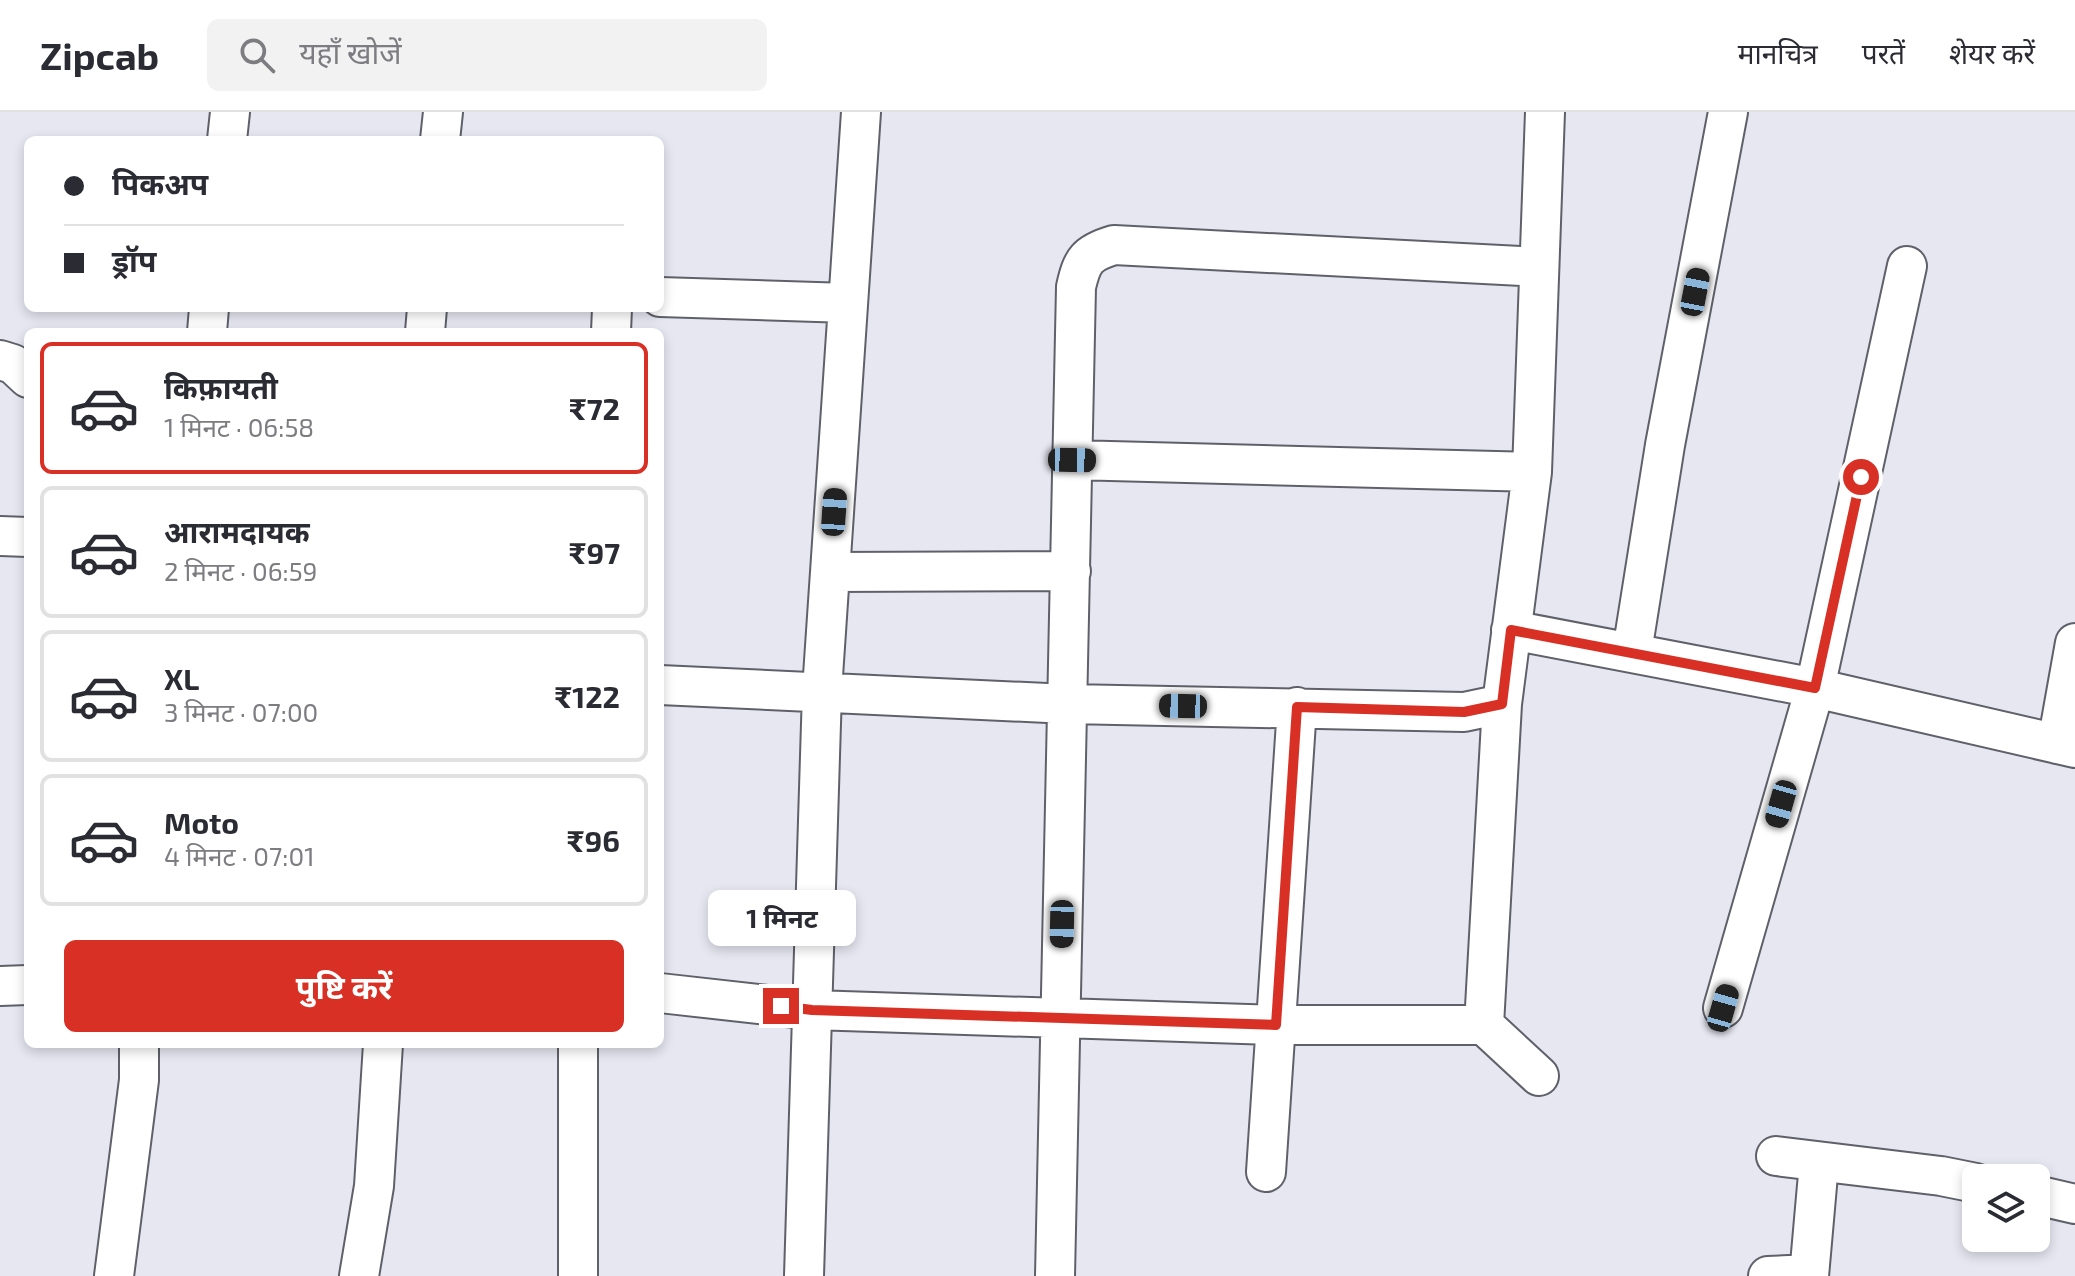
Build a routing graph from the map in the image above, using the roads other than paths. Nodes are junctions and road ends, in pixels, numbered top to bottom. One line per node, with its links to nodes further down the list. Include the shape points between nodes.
1 (230, 112): 6 (street)
2 (443, 112): 7 (street)
3 (861, 112): 11 (street)
4 (1545, 112): 9 (street)
5 (1728, 112): 22 (street)
6 (227, 136)
7 (440, 136)
8 (1907, 266): 24 (street)
9 (1539, 267): 14 (street, via 1114,245 1093,252 1080,267 1076,287); 15 (street)
10 (664, 297): 11 (street)
11 (848, 303): 19 (street)
12 (0, 360): 13 (street)
13 (24, 374)
14 (1072, 460): 15 (street); 18 (street)
15 (1532, 472): 20 (street)
16 (0, 536): 17 (street)
17 (24, 537)
18 (1071, 571): 19 (street); 26 (street)
19 (830, 572): 25 (street)
20 (1511, 630): 22 (street); 27 (street)
21 (2075, 643): 29 (street)
22 (1632, 652): 24 (street)
23 (664, 685): 25 (street)
24 (1815, 688): 29 (street); 33 (street)
25 (822, 691): 26 (street); 34 (street)
26 (1068, 704): 28 (street); 35 (street)
27 (1502, 704): 28 (street, via 1464,712); 37 (street)
28 (1297, 707): 36 (street)
29 (2066, 746)
30 (24, 985): 31 (street)
31 (0, 986)
32 (664, 993): 34 (street)
33 (1723, 1008)
34 (812, 1010): 35 (street); 52 (street)
35 (1060, 1018): 36 (street); 53 (street)
36 (1276, 1025): 37 (street); 44 (street)
37 (1484, 1025): 41 (street)
38 (139, 1048): 49 (street)
39 (383, 1048): 50 (street, via 374,1186)
40 (578, 1048): 51 (street)
41 (1539, 1076)
42 (1776, 1156): 43 (street)
43 (1819, 1163): 45 (street); 48 (street)
44 (1266, 1172)
45 (1962, 1180)
46 (2050, 1198): 47 (street)
47 (2075, 1204)
48 (1809, 1275): 54 (street)
49 (114, 1276)
50 (359, 1276)
51 (578, 1276)
52 (804, 1276)
53 (1055, 1276)
54 (1768, 1276)

